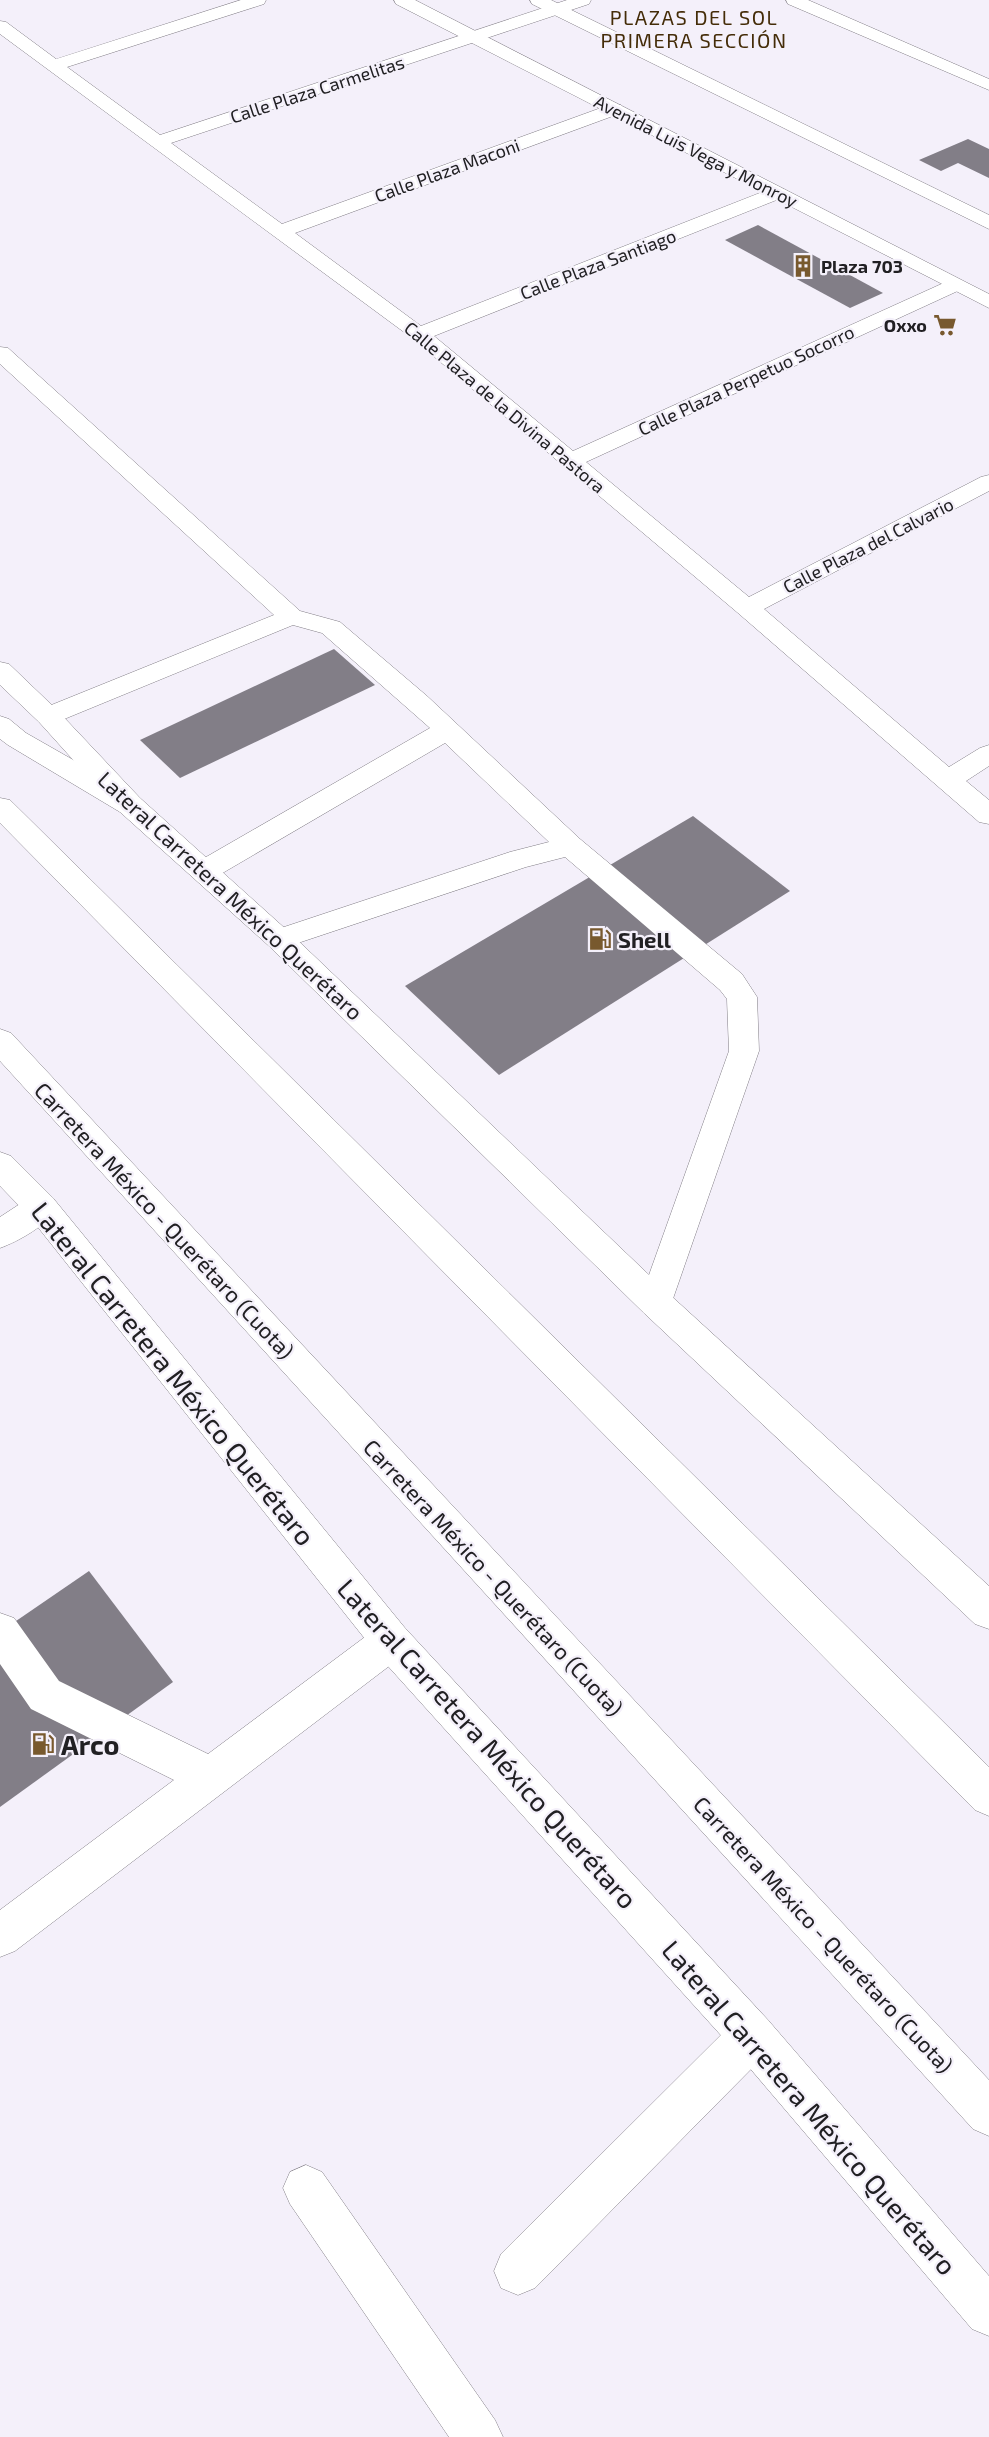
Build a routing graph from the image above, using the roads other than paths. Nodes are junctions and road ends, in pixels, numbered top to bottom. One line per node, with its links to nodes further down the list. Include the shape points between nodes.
1 (258, 0): 9 (main road)
2 (402, 0): 8 (main road, Avenida Luis Vega y Monroy)
3 (538, 0): 6 (main road)
4 (583, 0): 6 (main road, Calle Plaza Carmelitas)
5 (794, 0): 10 (main road)
6 (556, 9): 8 (main road, Calle Plaza Carmelitas); 14 (main road)
7 (0, 26): 9 (main road, Calle Plaza de la Divina Pastora)
8 (474, 37): 11 (main road, Avenida Luis Vega y Monroy); 12 (main road, Calle Plaza Carmelitas)
9 (56, 65): 12 (main road, Calle Plaza de la Divina Pastora)
10 (989, 85)
11 (615, 109): 13 (main road, Avenida Luis Vega y Monroy); 15 (main road, Calle Plaza Maconi)
12 (160, 141): 15 (main road, Calle Plaza de la Divina Pastora)
13 (777, 193): 16 (main road, Avenida Luis Vega y Monroy); 18 (main road, Calle Plaza Santiago)
14 (989, 223)
15 (280, 232): 18 (main road, Calle Plaza de la Divina Pastora)
16 (955, 285): 17 (main road, Avenida Luis Vega y Monroy); 20 (main road, Calle Plaza Perpetuo Socorro)
17 (989, 302)
18 (419, 333): 20 (main road, Calle Plaza de la Divina Pastora)
19 (0, 353): 23 (main road)
20 (570, 461): 22 (main road, Calle Plaza de la Divina Pastora)
21 (989, 482): 22 (main road, Calle Plaza del Calvario)
22 (747, 608): 29 (main road, Calle Plaza de la Divina Pastora)
23 (291, 617): 25 (main road); 27 (main road, via 331,627)
24 (0, 670): 25 (main road, Lateral Carretera México Querétaro)
25 (48, 716): 30 (main road, Lateral Carretera México Querétaro)
26 (0, 725): 30 (main road, via 17,739)
27 (447, 730): 33 (main road); 34 (main road)
28 (989, 754): 29 (main road)
29 (948, 780): 32 (main road, Calle Plaza de la Divina Pastora)
30 (130, 805): 34 (main road, Lateral Carretera México Querétaro)
31 (0, 807): 45 (main road)
32 (989, 815)
33 (570, 846): 35 (main road); 40 (main road, via 731,982 742,997 744,1051)
34 (204, 871): 35 (main road, Lateral Carretera México Querétaro)
35 (279, 939): 40 (main road, Lateral Carretera México Querétaro)
36 (0, 1041): 48 (main road, Carretera México - Querétaro (Cuota))
37 (0, 1165): 38 (main road, Lateral Carretera México Querétaro)
38 (41, 1207): 39 (main road); 43 (main road, Lateral Carretera México Querétaro)
39 (0, 1234)
40 (656, 1303): 41 (main road, Lateral Carretera México Querétaro)
41 (989, 1611)
42 (0, 1631): 44 (main road, via 45,1695)
43 (391, 1641): 44 (main road); 47 (main road, Lateral Carretera México Querétaro)
44 (211, 1777): 46 (main road)
45 (989, 1796)
46 (0, 1936)
47 (752, 2036): 50 (main road); 51 (main road, Lateral Carretera México Querétaro)
48 (989, 2113)
49 (306, 2188): 52 (main road)
50 (518, 2271)
51 (989, 2312)
52 (469, 2433)

